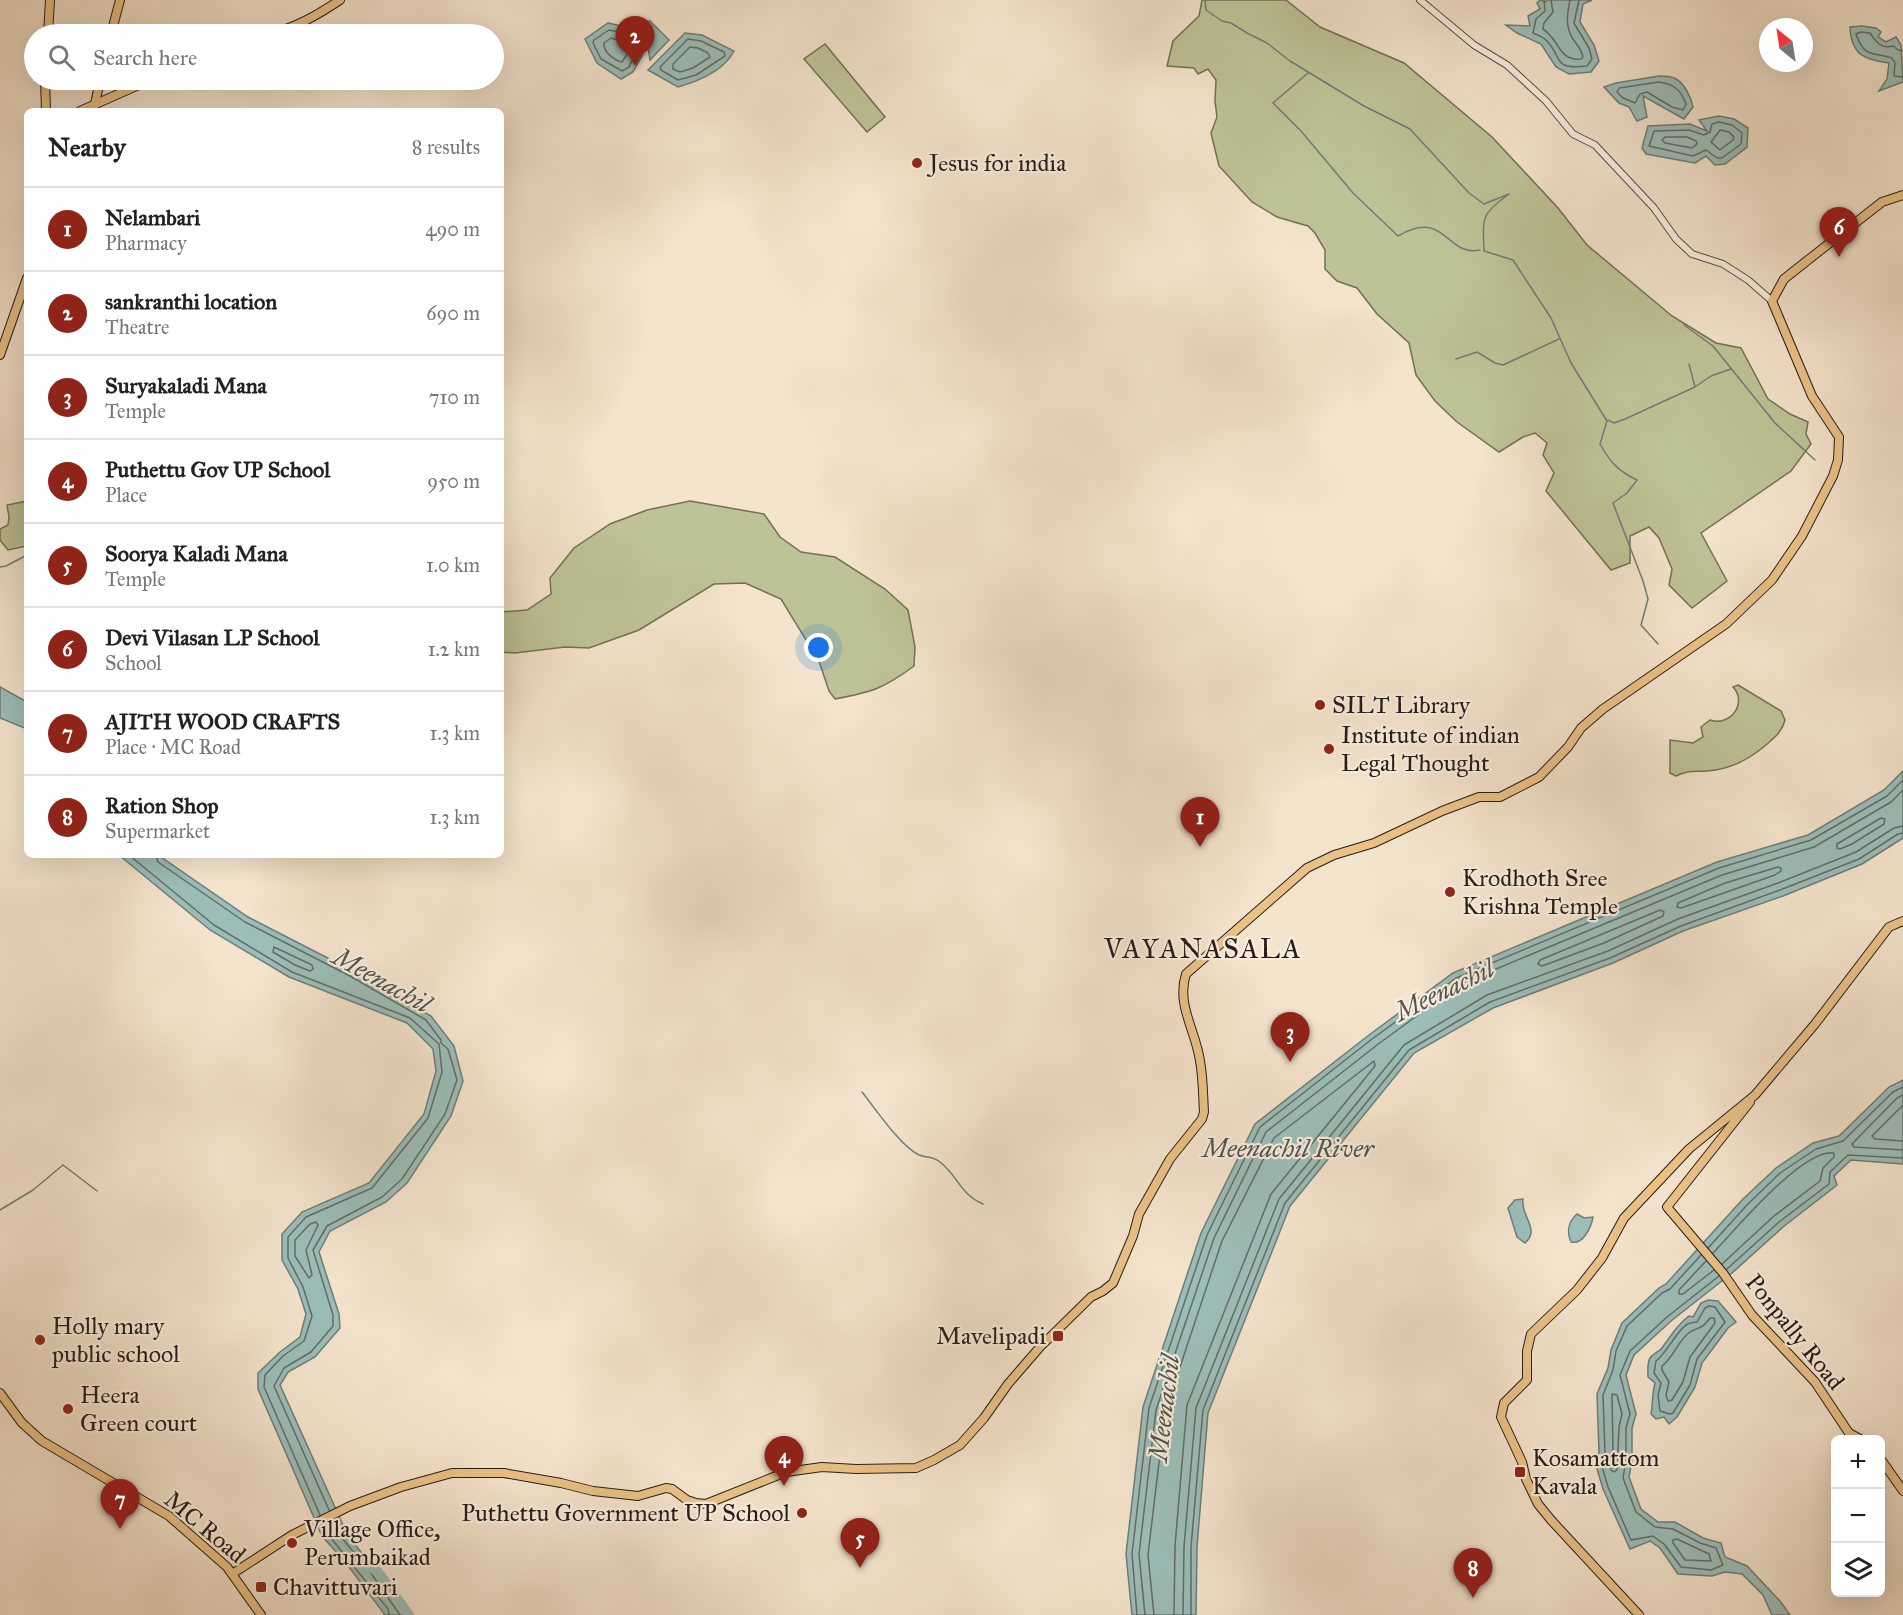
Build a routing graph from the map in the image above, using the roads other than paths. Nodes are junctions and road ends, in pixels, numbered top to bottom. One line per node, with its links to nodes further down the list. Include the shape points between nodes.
1 (50, 0): 5 (main road)
2 (120, 0): 6 (main road)
3 (340, 0): 7 (main road)
4 (1420, 0): 16 (street, via 1474,45 1507,65 1546,101 1573,134 1595,145 1692,254 1723,264)
5 (49, 24)
6 (114, 24)
7 (302, 24)
8 (45, 90): 12 (main road)
9 (98, 90): 11 (main road)
10 (129, 90): 11 (main road)
11 (95, 104): 13 (main road)
12 (46, 108)
13 (86, 108)
14 (1903, 195): 16 (main road, via 1882,202 1784,279)
15 (24, 287): 17 (main road)
16 (1772, 301): 24 (main road, via 1812,396 1839,437 1833,476 1802,536 1772,580 1726,624 1603,709 1539,777 1500,797 1479,798 1442,811 1374,843 1307,868 1186,974 1183,1001 1200,1059 1202,1119 1170,1159 1139,1214 1113,1283 1091,1297 1040,1347 960,1444 916,1468 822,1467 786,1472 706,1503 687,1500 666,1488 638,1496 504,1473 452,1473 351,1506 292,1535)
17 (0, 355)
18 (1903, 921): 19 (main road, via 1889,927)
19 (1755, 1095): 21 (main road, Ponpally Road, via 1667,1207 1707,1252 1752,1316 1815,1382); 26 (main road, via 1689,1149 1624,1218 1602,1258 1577,1290 1531,1334 1527,1380 1504,1403 1501,1417 1538,1504)
20 (0, 1393): 24 (main road, MC Road, via 22,1423 42,1441 169,1516)
21 (1853, 1435)
22 (1885, 1464): 23 (main road)
23 (1903, 1491)
24 (232, 1574): 25 (main road, MC Road)
25 (261, 1615)
26 (1639, 1615)

